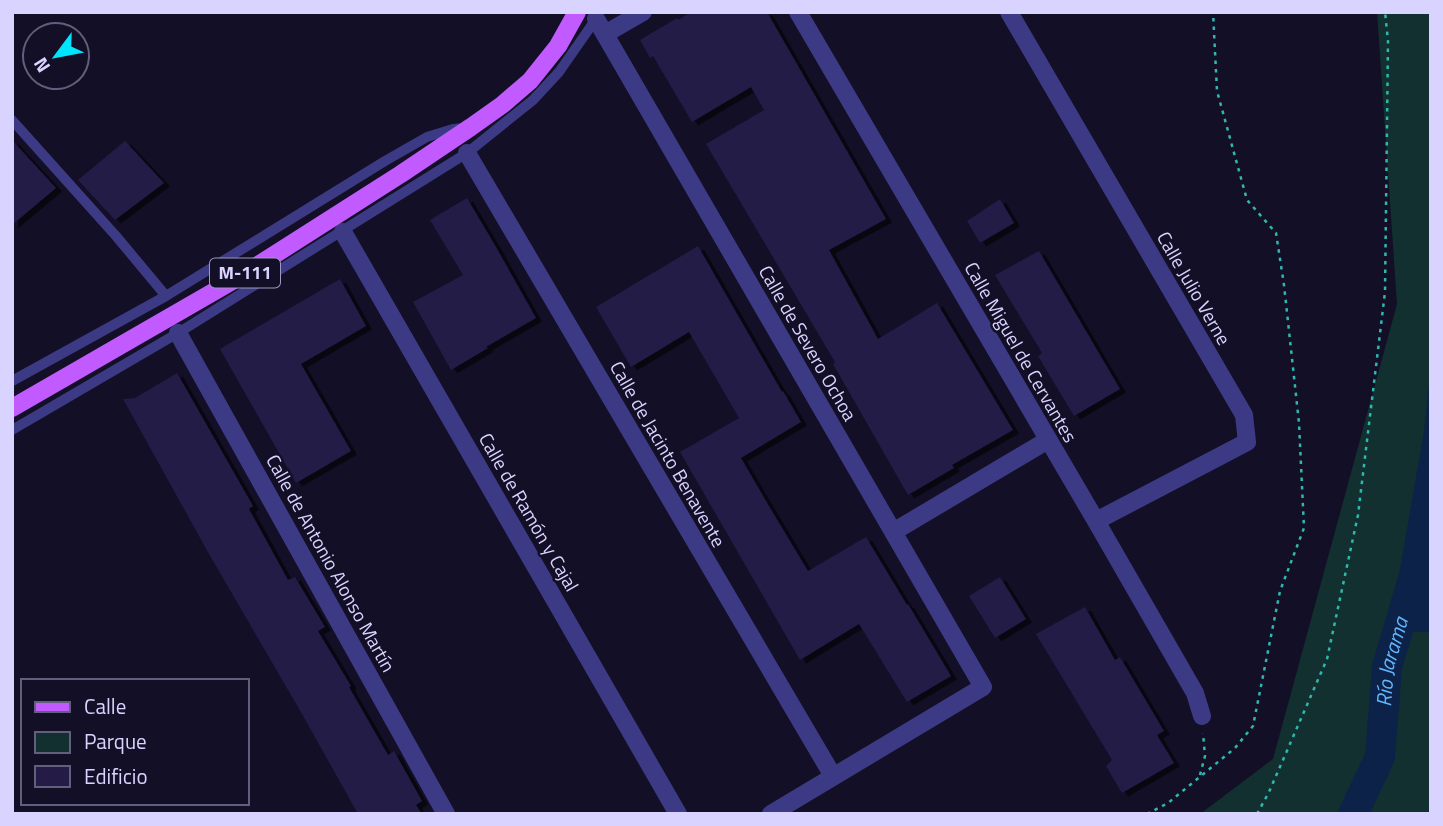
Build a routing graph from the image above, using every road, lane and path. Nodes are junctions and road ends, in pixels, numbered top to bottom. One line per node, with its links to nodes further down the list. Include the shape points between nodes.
1 (577, 12): 8 (main road, M-111, via 530,81)
2 (643, 12): 6 (street)
3 (798, 12): 16 (street, Calle Miguel de Cervantes)
4 (1009, 12): 17 (street, Calle Julio Verne, via 1244,415 1247,442)
5 (1385, 12): 25 (path, via 1385,292 1359,515 1327,659)
6 (600, 22): 9 (lane, via 533,100); 18 (street, Calle de Severo Ochoa)
7 (12, 120): 11 (lane)
8 (471, 127): 11 (lane, via 427,137); 14 (main road, M-111, via 241,276)
9 (467, 153): 10 (lane); 20 (street, Calle de Jacinto Benavente)
10 (343, 232): 12 (lane); 23 (street, Calle de Ramón y Cajal)
11 (166, 296): 13 (lane)
12 (178, 333): 15 (lane); 22 (street, Calle de Antonio Alonso Martín)
13 (12, 381)
14 (12, 408)
15 (12, 430)
16 (1048, 440): 17 (street, Calle Miguel de Cervantes); 18 (street)
17 (1097, 521): 19 (street, Calle Miguel de Cervantes, via 1195,693)
18 (893, 532): 20 (street, Calle de Severo Ochoa, via 983,687)
19 (1202, 716): 21 (path, via 1205,756)
20 (833, 776): 24 (street)
21 (1200, 777)
22 (446, 814)
23 (678, 814)
24 (771, 814)
25 (1257, 814)

